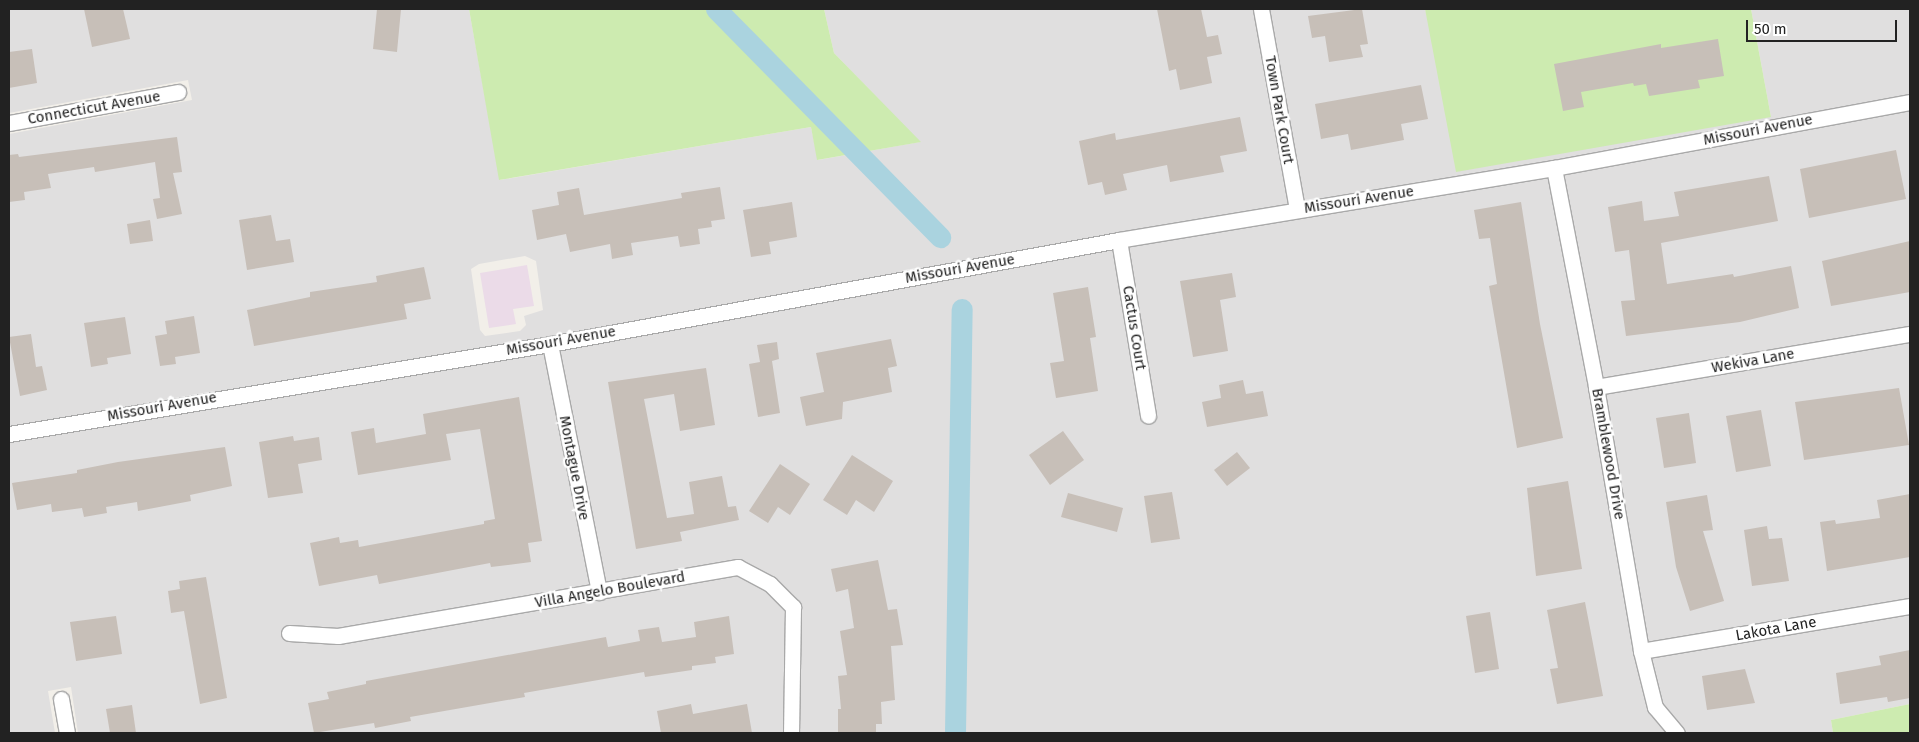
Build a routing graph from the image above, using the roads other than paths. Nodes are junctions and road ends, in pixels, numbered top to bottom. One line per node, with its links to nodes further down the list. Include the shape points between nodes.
1 (1261, 9): 6 (street, Town Park Court)
2 (178, 92): 4 (street, Connecticut Avenue)
3 (1910, 102): 5 (street, Missouri Avenue)
4 (9, 123)
5 (1554, 168): 6 (street, Missouri Avenue); 10 (street, Bramblewood Drive)
6 (1297, 210): 7 (street, Missouri Avenue)
7 (1119, 240): 9 (street, Missouri Avenue); 11 (street, Cactus Court)
8 (1910, 334): 10 (street, Wekiva Lane)
9 (550, 344): 12 (street, Missouri Avenue); 13 (street, Montague Drive)
10 (1596, 387): 16 (street, Bramblewood Drive)
11 (1148, 416)
12 (9, 434)
13 (599, 592): 15 (street, Villa Angelo Boulevard, via 338,636); 19 (street, Villa Angelo Boulevard, via 738,567 770,584 793,607)
14 (1910, 606): 16 (street, Lakota Lane)
15 (289, 633)
16 (1641, 652): 20 (street, Bramblewood Drive, via 1655,707)
17 (61, 699): 18 (street)
18 (67, 733)
19 (791, 733)
20 (1677, 733)

